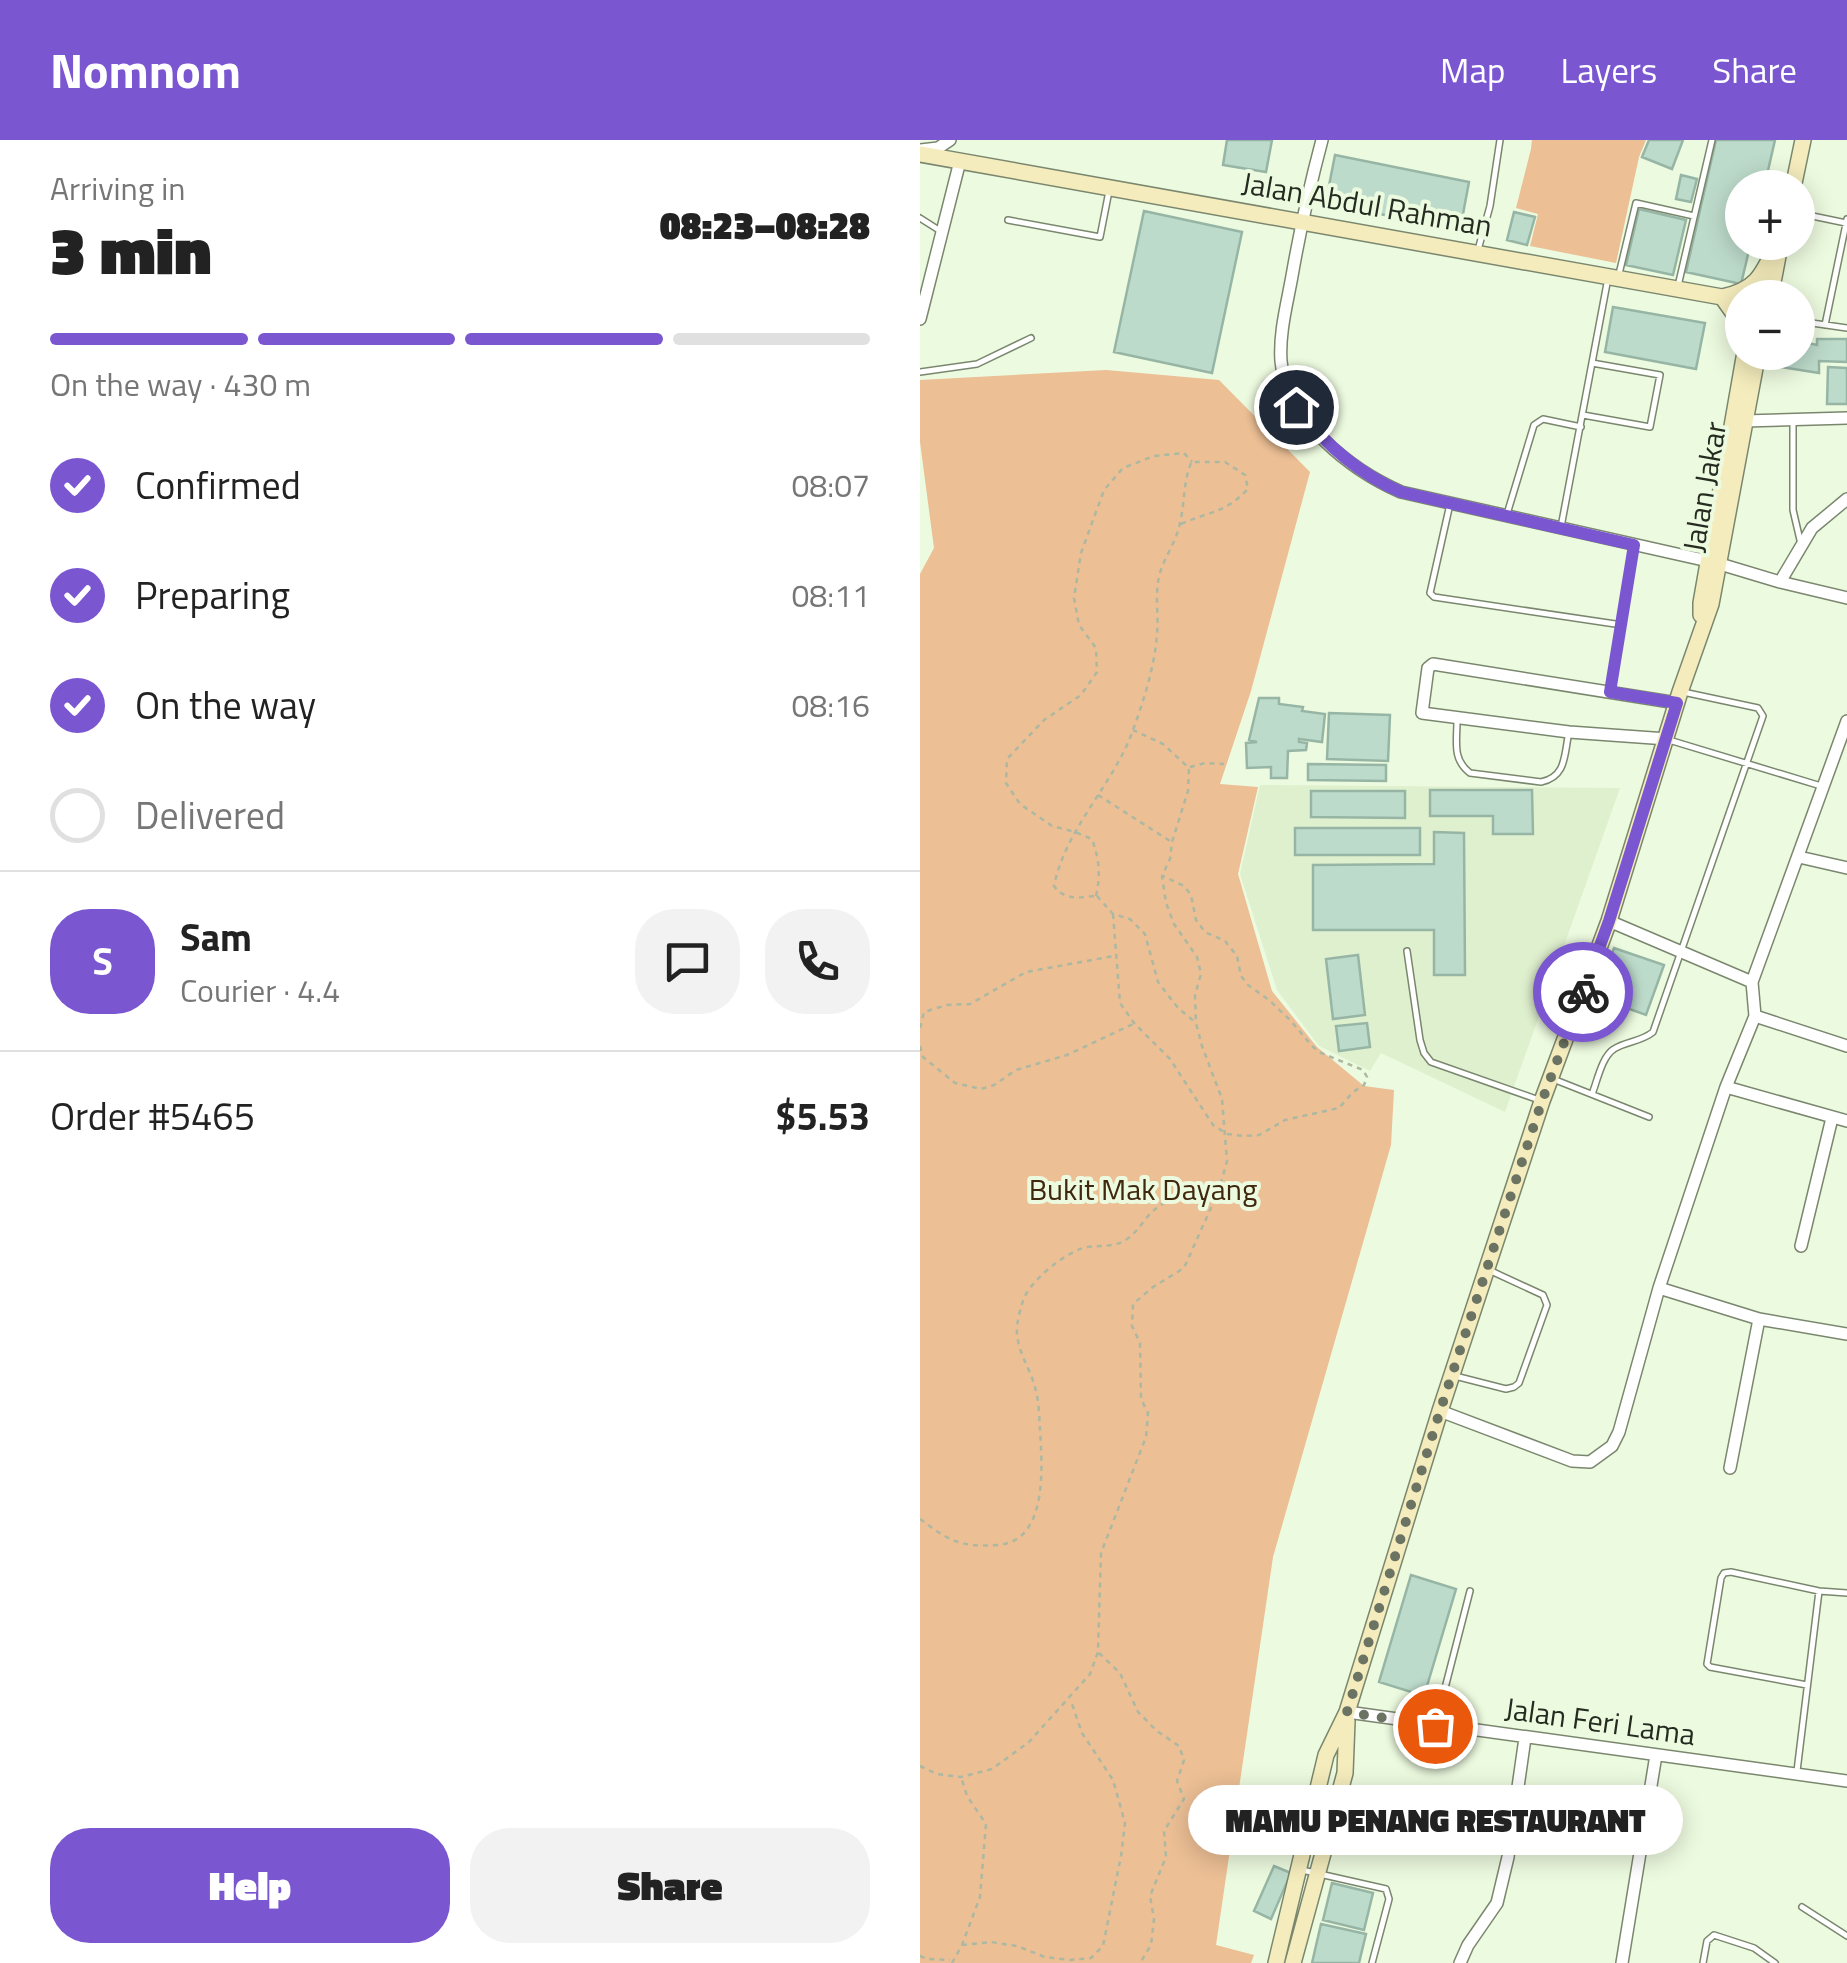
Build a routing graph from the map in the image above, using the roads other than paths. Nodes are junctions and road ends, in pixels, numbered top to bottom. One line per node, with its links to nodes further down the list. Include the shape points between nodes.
1 (950, 140): 6 (street)
2 (1322, 140): 15 (street)
3 (1500, 140): 17 (lane)
4 (1712, 140): 10 (lane)
5 (1803, 140): 8 (main road)
6 (920, 152): 7 (main road, Jalan Abdul Rahman)
7 (960, 161): 9 (main road, Jalan Abdul Rahman); 16 (street)
8 (1796, 170)
9 (1110, 188): 13 (lane, via 1100,236); 15 (main road, Jalan Abdul Rahman)
10 (1694, 216): 19 (lane, via 1636,204); 20 (lane)
11 (1815, 216): 14 (lane)
12 (920, 218): 16 (lane)
13 (1008, 220)
14 (1847, 221): 25 (lane)
15 (1301, 222): 17 (main road, Jalan Abdul Rahman); 38 (street, via 1280,341 1296,407 1379,483)
16 (942, 232): 23 (street)
17 (1477, 252): 19 (main road, Jalan Abdul Rahman)
18 (1770, 260): 21 (main road, via 1756,283)
19 (1613, 276): 20 (main road, Jalan Abdul Rahman); 28 (lane)
20 (1678, 288): 21 (main road, Jalan Abdul Rahman)
21 (1722, 298): 22 (main road)
22 (1725, 302)
23 (920, 319)
24 (1815, 323): 25 (lane)
25 (1826, 325): 26 (lane)
26 (1847, 328)
27 (1030, 338): 31 (lane, via 977,364)
28 (1592, 363): 32 (lane); 32 (lane, via 1660,376 1650,427)
29 (1742, 370): 43 (main road, Jalan Jakar)
30 (1754, 370): 35 (main road, Jalan Jakar)
31 (920, 372)
32 (1583, 415): 36 (lane)
33 (1847, 418): 34 (street)
34 (1793, 419): 35 (street); 42 (lane, via 1793,510)
35 (1744, 421): 43 (main road, Jalan Jakar)
36 (1580, 426): 39 (lane, via 1544,419 1534,424); 40 (lane)
37 (1847, 499): 42 (street)
38 (1450, 504): 39 (street); 46 (lane, via 1434,597)
39 (1506, 517): 40 (street)
40 (1562, 527): 41 (street)
41 (1634, 545): 43 (street); 46 (lane)
42 (1801, 546): 44 (street)
43 (1714, 562): 44 (street); 48 (main road, Jalan Jakar, via 1711,604)
44 (1780, 582): 45 (street)
45 (1847, 598)
46 (1622, 625): 47 (lane)
47 (1610, 692): 48 (street); 49 (street, via 1433,664 1422,713)
48 (1679, 697): 52 (main road, Jalan Jakar); 54 (lane, via 1758,708 1763,716)
49 (1457, 718): 51 (street); 51 (lane, via 1460,766 1541,782 1560,774)
50 (1847, 721): 53 (street)
51 (1569, 732): 52 (street)
52 (1667, 739): 54 (lane); 58 (main road, Jalan Jakar)
53 (1844, 741): 55 (street)
54 (1746, 763): 55 (lane); 60 (lane)
55 (1824, 787): 56 (street)
56 (1799, 857): 57 (street); 61 (street)
57 (1847, 868)
58 (1609, 921): 60 (street); 64 (main road, Jalan Jakar)
59 (1407, 951): 67 (lane, via 1420,1040 1431,1062)
60 (1682, 952): 61 (street); 66 (lane, via 1653,1032 1614,1049)
61 (1752, 982): 62 (street)
62 (1755, 1016): 63 (street); 65 (street)
63 (1847, 1046)
64 (1550, 1078): 66 (lane); 67 (main road, Jalan Jakar)
65 (1726, 1087): 69 (street); 73 (street)
66 (1592, 1094): 68 (lane)
67 (1542, 1101): 72 (main road, Jalan Jakar)
68 (1649, 1116)
69 (1832, 1118): 70 (street); 71 (street)
70 (1847, 1121)
71 (1800, 1246)
72 (1488, 1270): 76 (main road, Jalan Jakar); 76 (lane, via 1543,1294 1548,1305 1514,1388)
73 (1659, 1288): 74 (street); 77 (street, via 1620,1432 1590,1462)
74 (1759, 1319): 75 (street); 78 (street)
75 (1847, 1334)
76 (1452, 1376): 77 (main road, Jalan Jakar)
77 (1440, 1411): 83 (main road, Jalan Jakar)
78 (1730, 1468)
79 (1470, 1590): 84 (lane)
80 (1818, 1591): 81 (lane); 82 (lane); 82 (lane, via 1724,1573 1706,1662)
81 (1847, 1593)
82 (1808, 1684): 87 (lane)
83 (1347, 1712): 84 (street, Jalan Feri Lama); 93 (main road, Jalan Jakar, via 1326,1755); 94 (main road, Jalan Jakar, via 1345,1773)
84 (1435, 1726): 85 (street, Jalan Feri Lama)
85 (1526, 1738): 86 (street, Jalan Feri Lama); 90 (street)
86 (1656, 1755): 87 (street, Jalan Feri Lama); 91 (street)
87 (1796, 1773): 88 (street, Jalan Feri Lama)
88 (1847, 1781)
89 (1390, 1811): 92 (lane)
90 (1514, 1816): 91 (lane); 92 (street)
91 (1645, 1832): 101 (street)
92 (1512, 1834): 100 (street, via 1497,1903)
93 (1299, 1869): 94 (lane); 97 (main road, Jalan Jakar)
94 (1317, 1873): 98 (main road, Jalan Jakar); 99 (lane, via 1386,1888)
95 (1802, 1907): 96 (lane)
96 (1847, 1936)
97 (1276, 1963)
98 (1293, 1963)
99 (1372, 1963)
100 (1460, 1963)
101 (1622, 1963)
102 (1703, 1963): 103 (lane, via 1714,1935)
103 (1775, 1963)

